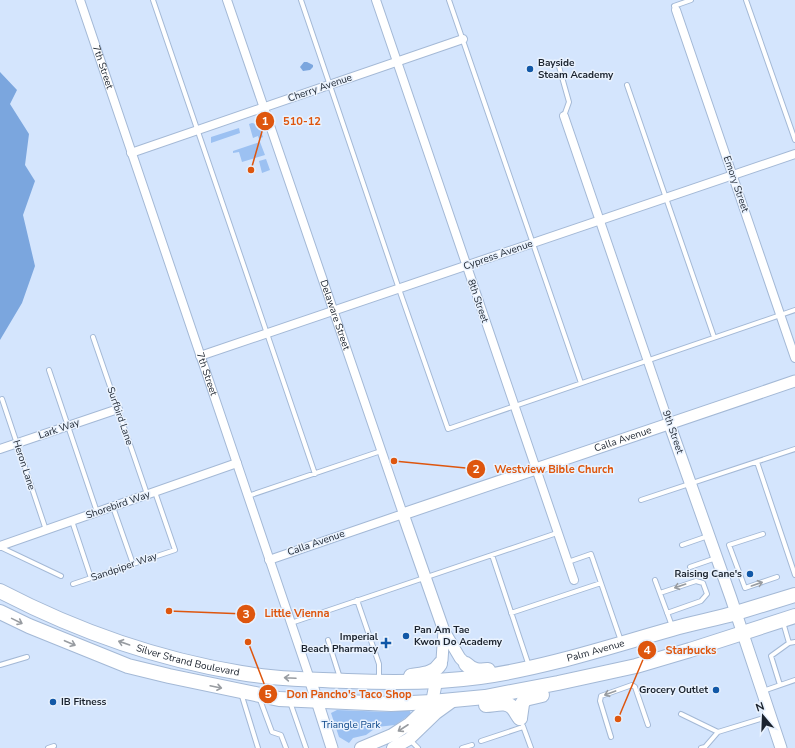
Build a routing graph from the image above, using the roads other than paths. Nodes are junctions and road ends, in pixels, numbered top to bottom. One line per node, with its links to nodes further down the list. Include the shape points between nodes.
1 (80, 0): 19 (street, 7th Street)
2 (153, 0): 17 (lane)
3 (227, 0): 15 (street, Delaware Street)
4 (301, 0): 13 (lane)
5 (376, 0): 11 (street, 8th Street)
6 (449, 0): 10 (lane)
7 (691, 0): 9 (lane, via 674,6)
8 (746, 0): 18 (lane)
9 (676, 10): 21 (street, Emory Street)
10 (463, 39): 11 (street, Cherry Avenue); 24 (lane)
11 (397, 62): 13 (street, Cherry Avenue); 25 (street, 8th Street)
12 (558, 63): 16 (lane, via 569,102)
13 (330, 85): 15 (street, Cherry Avenue); 26 (lane)
14 (627, 85): 22 (lane)
15 (264, 107): 17 (street, Cherry Avenue); 28 (street, Delaware Street)
16 (564, 116): 23 (street, 9th Street)
17 (198, 130): 19 (street, Cherry Avenue); 30 (lane)
18 (795, 140)
19 (131, 153): 33 (street, 7th Street)
20 (795, 154): 21 (street, Cypress Avenue)
21 (733, 175): 22 (street, Cypress Avenue); 29 (street, Emory Street)
22 (666, 198): 23 (street, Cypress Avenue); 32 (lane)
23 (600, 220): 24 (street, Cypress Avenue); 35 (street, 9th Street)
24 (533, 243): 25 (street, Cypress Avenue); 38 (lane)
25 (466, 266): 26 (street, Cypress Avenue); 40 (street, 8th Street)
26 (399, 289): 28 (street, Cypress Avenue); 40 (lane, via 448,429)
27 (795, 310): 29 (lane)
28 (333, 311): 30 (street, Cypress Avenue); 47 (street, Delaware Street)
29 (780, 315): 32 (lane); 34 (street, Emory Street)
30 (267, 334): 33 (street, Cypress Avenue); 51 (lane)
31 (93, 337): 41 (lane, Surfbird Lane)
32 (714, 338): 35 (lane)
33 (200, 356): 49 (street, 7th Street)
34 (795, 358)
35 (648, 360): 38 (lane); 42 (street, 9th Street)
36 (49, 370): 43 (lane)
37 (795, 381): 42 (street, Calla Avenue)
38 (581, 383): 40 (lane)
39 (2, 399): 44 (lane, Heron Lane)
40 (514, 406): 50 (street, 8th Street)
41 (118, 409): 43 (street, Lark Way); 53 (lane, Surfbird Lane)
42 (669, 423): 50 (street, Calla Avenue); 52 (street, 9th Street)
43 (68, 426): 44 (street, Lark Way); 57 (lane)
44 (17, 443): 45 (street, Lark Way); 60 (lane, Heron Lane)
45 (0, 449)
46 (795, 449): 48 (lane)
47 (381, 451): 51 (lane); 58 (street, Delaware Street)
48 (757, 462): 52 (lane); 73 (lane)
49 (237, 463): 53 (street, Shorebird Way); 54 (street, 7th Street)
50 (535, 469): 58 (street, Calla Avenue); 61 (street, 8th Street)
51 (315, 474): 54 (lane)
52 (691, 484): 55 (lane); 63 (street, 9th Street)
53 (151, 493): 56 (street, Shorebird Way); 66 (lane, Surfbird Lane)
54 (247, 496): 69 (street, 7th Street)
55 (641, 500)
56 (113, 507): 57 (street, Shorebird Way); 71 (lane)
57 (97, 512): 59 (street, Shorebird Way)
58 (403, 514): 69 (street, Calla Avenue); 75 (street, Delaware Street)
59 (72, 521): 60 (street, Shorebird Way); 77 (lane)
60 (46, 530): 65 (street, Shorebird Way)
61 (557, 533): 67 (lane); 70 (street, 8th Street)
62 (763, 534): 76 (lane, one-way to 76, via 729,545 745,588)
63 (709, 536): 64 (lane); 68 (street, 9th Street)
64 (682, 544)
65 (0, 546): 74 (lane)
66 (175, 550): 71 (lane, Sandpiper Way)
67 (492, 555): 75 (lane); 87 (lane)
68 (717, 557): 72 (lane); 89 (street, 9th Street)
69 (269, 560): 91 (street, 7th Street)
70 (567, 562): 78 (street, 8th Street); 80 (lane, via 591,554)
71 (133, 564): 77 (lane, Sandpiper Way)
72 (690, 567)
73 (795, 575)
74 (61, 576)
75 (425, 577): 85 (lane); 93 (street, Delaware Street)
76 (777, 577)
77 (91, 578): 81 (lane, Sandpiper Way)
78 (574, 580)
79 (655, 580): 83 (lane)
80 (601, 583): 87 (lane); 98 (lane)
81 (74, 584)
82 (0, 591): 106 (highway, Silver Strand Boulevard, one-way to 82, via 241,673 173,658 78,628)
83 (660, 593): 88 (lane); 88 (lane, one-way to 83, via 701,601 706,594 703,583 696,581)
84 (795, 595): 89 (highway, Palm Avenue)
85 (357, 600): 91 (lane); 110 (lane)
86 (0, 612): 113 (highway, Silver Strand Boulevard, one-way to 113, via 128,666)
87 (511, 613): 104 (lane)
88 (667, 613): 92 (lane)
89 (736, 613): 92 (highway, Palm Avenue); 94 (street, 9th Street)
90 (789, 618): 94 (highway); 97 (lane)
91 (291, 623): 106 (street, 7th Street)
92 (673, 629): 98 (highway, Palm Avenue)
93 (444, 631): 100 (street, Delaware Street); 101 (street, Delaware Street)
94 (742, 633): 103 (highway); 112 (street, 9th Street)
95 (328, 640): 108 (lane)
96 (795, 642): 97 (lane)
97 (789, 643): 111 (lane, via 771,656)
98 (622, 644): 104 (highway, Palm Avenue)
99 (27, 657): 102 (lane)
100 (440, 664): 110 (highway, via 437,669 428,673)
101 (466, 664): 105 (highway, via 477,671)
102 (0, 665)
103 (636, 666): 115 (highway, via 485,697); 121 (highway, via 599,682 525,699 522,704)
104 (529, 668): 105 (highway, Palm Avenue)
105 (515, 671): 109 (highway, Palm Avenue)
106 (310, 679): 108 (highway, Silver Strand Boulevard); 117 (street, 7th Street)
107 (795, 680): 111 (lane)
108 (341, 681): 110 (highway, Silver Strand Boulevard)
109 (436, 682): 110 (highway, Silver Strand Boulevard); 118 (main road)
110 (383, 683)
111 (780, 685): 112 (lane)
112 (762, 691): 120 (street, 9th Street)
113 (240, 692): 114 (highway, Silver Strand Boulevard); 130 (lane)
114 (258, 695): 116 (highway, Silver Strand Boulevard); 131 (lane, via 272,732 281,735)
115 (460, 699): 118 (highway); 121 (highway, via 475,704 510,704); 125 (main road, via 436,713)
116 (289, 700): 117 (highway, Silver Strand Boulevard); 132 (lane)
117 (316, 701): 118 (highway, Silver Strand Boulevard, via 391,704); 133 (street, 7th Street)
118 (432, 702): 134 (main road, one-way to 134, via 410,724)
119 (681, 714): 123 (lane)
120 (771, 716): 123 (lane); 140 (street, 9th Street)
121 (522, 723): 126 (lane); 138 (lane)
122 (648, 725): 124 (lane, one-way to 124, via 635,686 632,685 601,696 600,701)
123 (718, 732): 139 (lane)
124 (611, 737)
125 (409, 739): 135 (main road); 136 (lane)
126 (481, 741)
127 (472, 745): 137 (lane)
128 (54, 746): 129 (lane)
129 (48, 748)
130 (258, 748)
131 (286, 748)
132 (305, 748)
133 (332, 748)
134 (361, 748)
135 (393, 748)
136 (418, 748)
137 (462, 748)
138 (531, 748)
139 (704, 748)
140 (781, 748)

